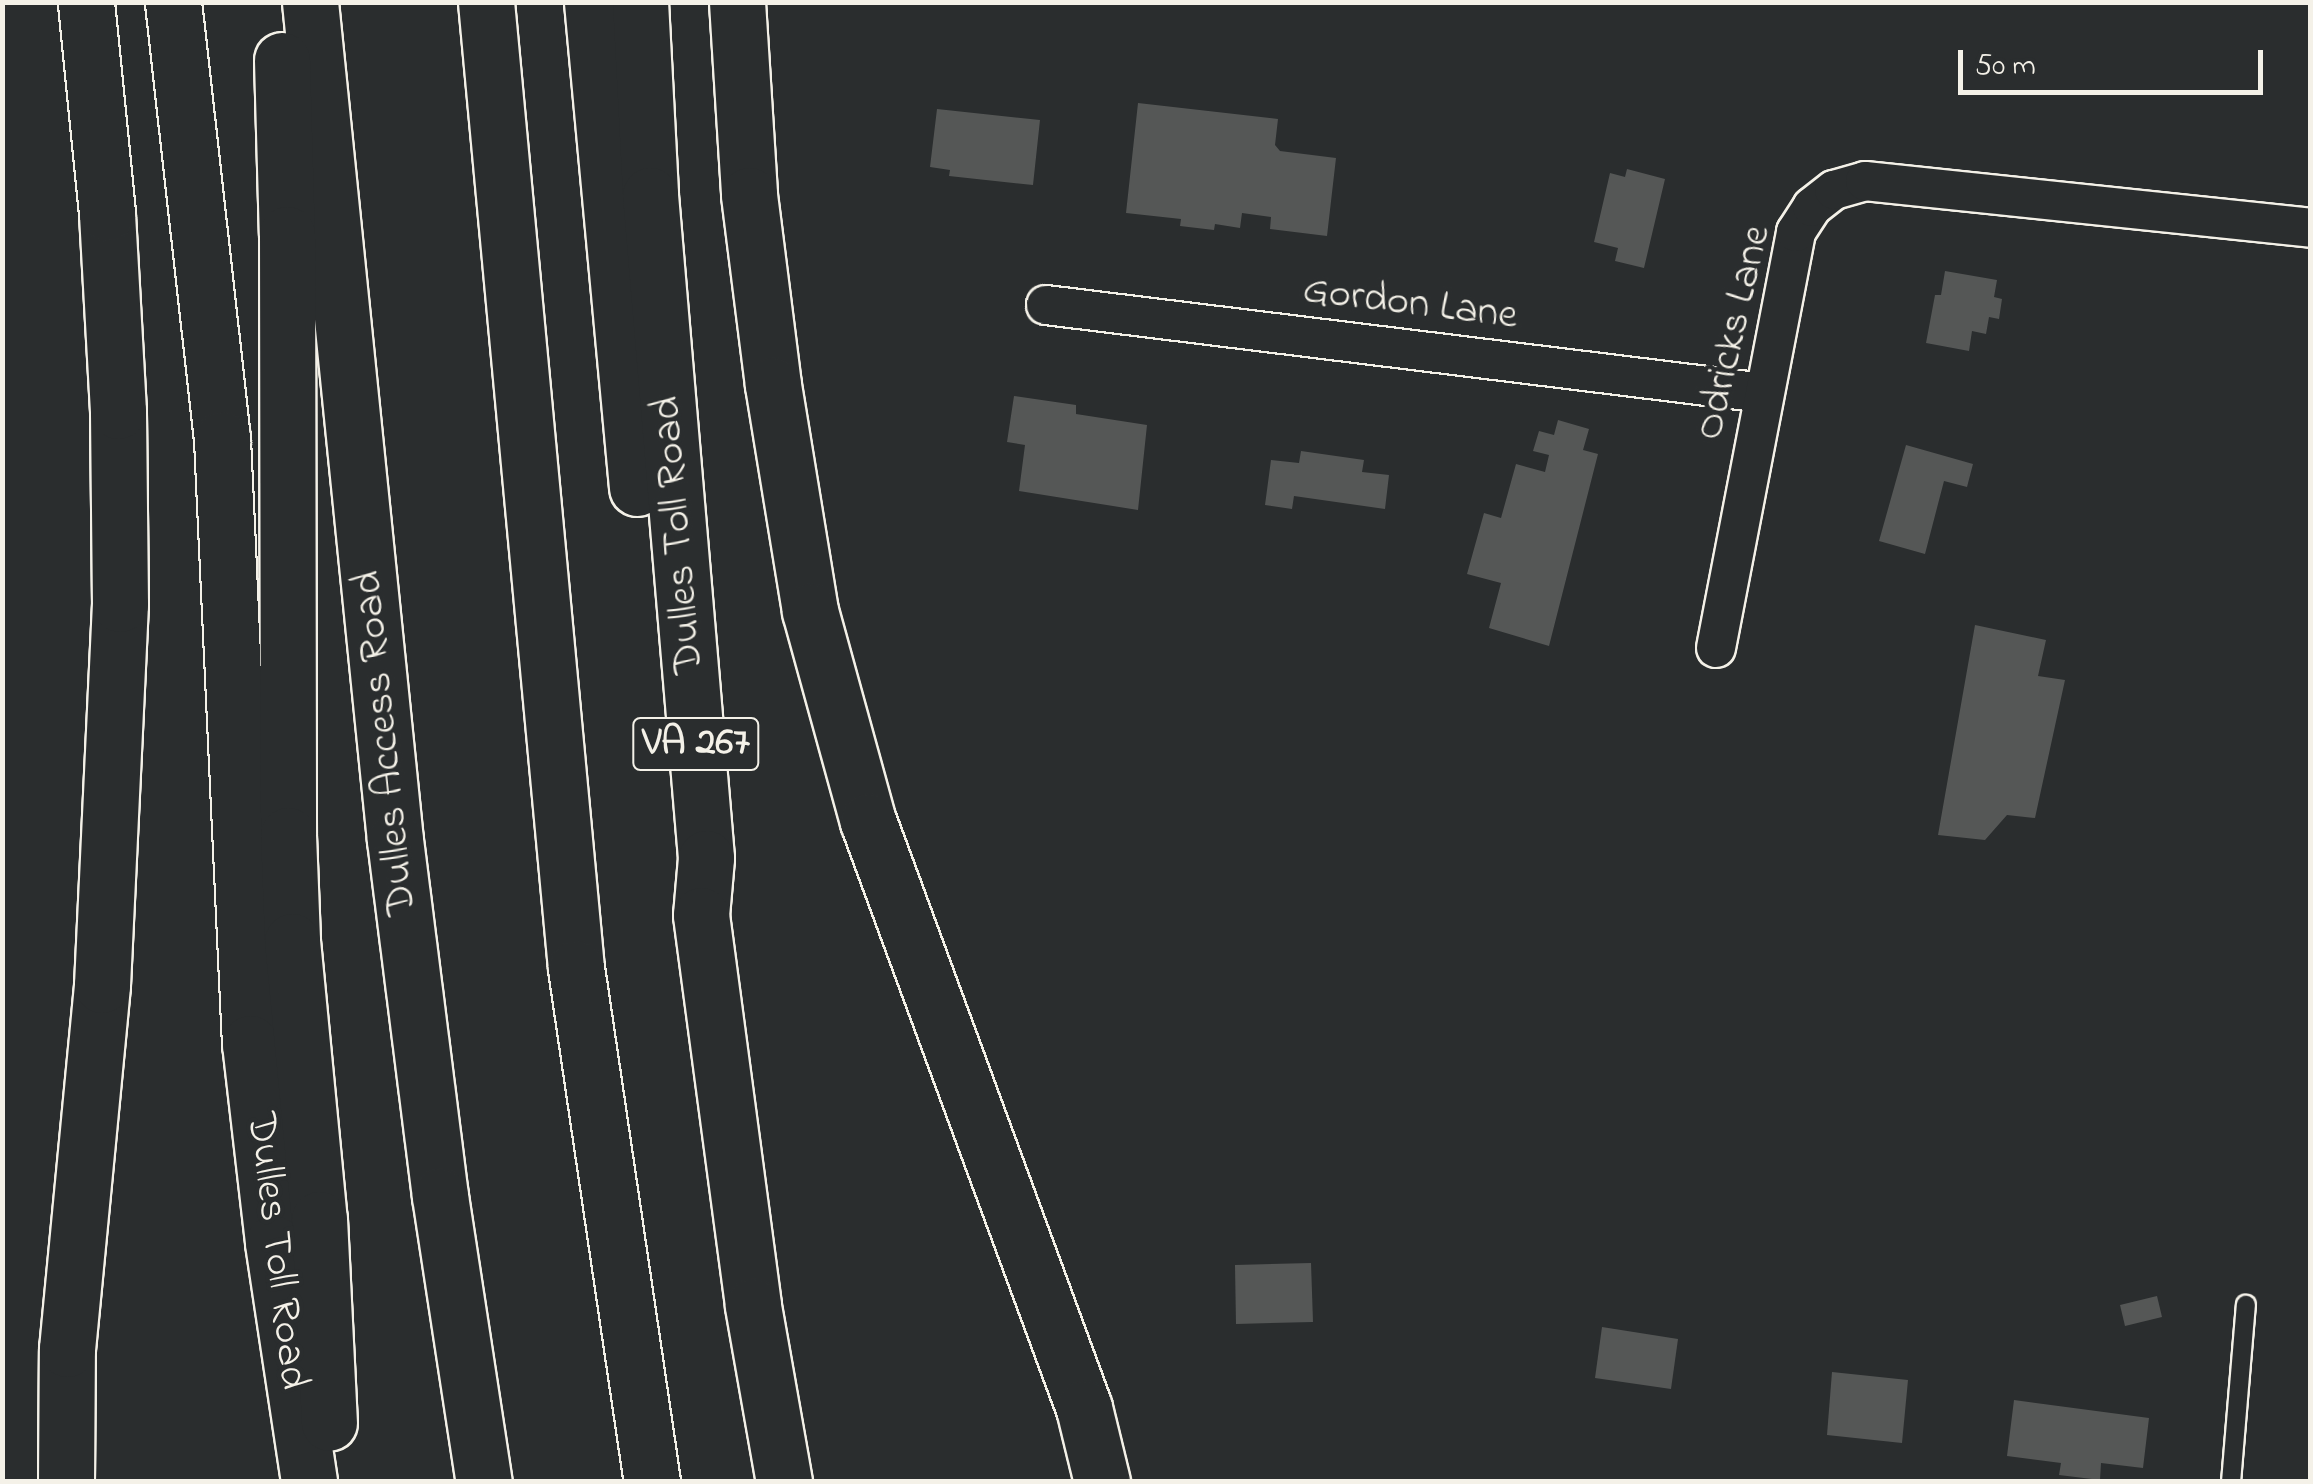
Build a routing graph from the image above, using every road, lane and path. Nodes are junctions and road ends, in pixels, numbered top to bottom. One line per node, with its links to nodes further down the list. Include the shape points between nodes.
1 (86, 2): 15 (highway, via 118,411 120,604 102,985 67,1349)
2 (173, 2): 16 (highway, Dulles Toll Road, via 222,440 250,1044)
3 (279, 2): 17 (highway, via 287,234 288,836 319,1220)
4 (310, 2): 18 (highway, Dulles Access Road, via 395,840)
5 (486, 2): 19 (highway, via 576,968)
6 (592, 2): 13 (highway, via 665,758 680,860)
7 (640, 2): 13 (highway, Dulles Toll Road / VA 267, via 706,858)
8 (737, 2): 21 (highway, via 752,214 810,612 868,820 1084,1408)
9 (2310, 228): 11 (street, Odricks Lane, via 1865,181 1834,190 1796,232)
10 (1046, 305): 11 (street, Gordon Lane)
11 (1764, 393): 12 (street, Odricks Lane)
12 (1716, 648)
13 (701, 915): 20 (highway, Dulles Toll Road / VA 267, via 753,1306)
14 (2246, 1306): 22 (lane)
15 (66, 1482)
16 (309, 1482)
17 (331, 1482)
18 (484, 1482)
19 (652, 1482)
20 (784, 1482)
21 (1102, 1482)
22 (2232, 1482)

